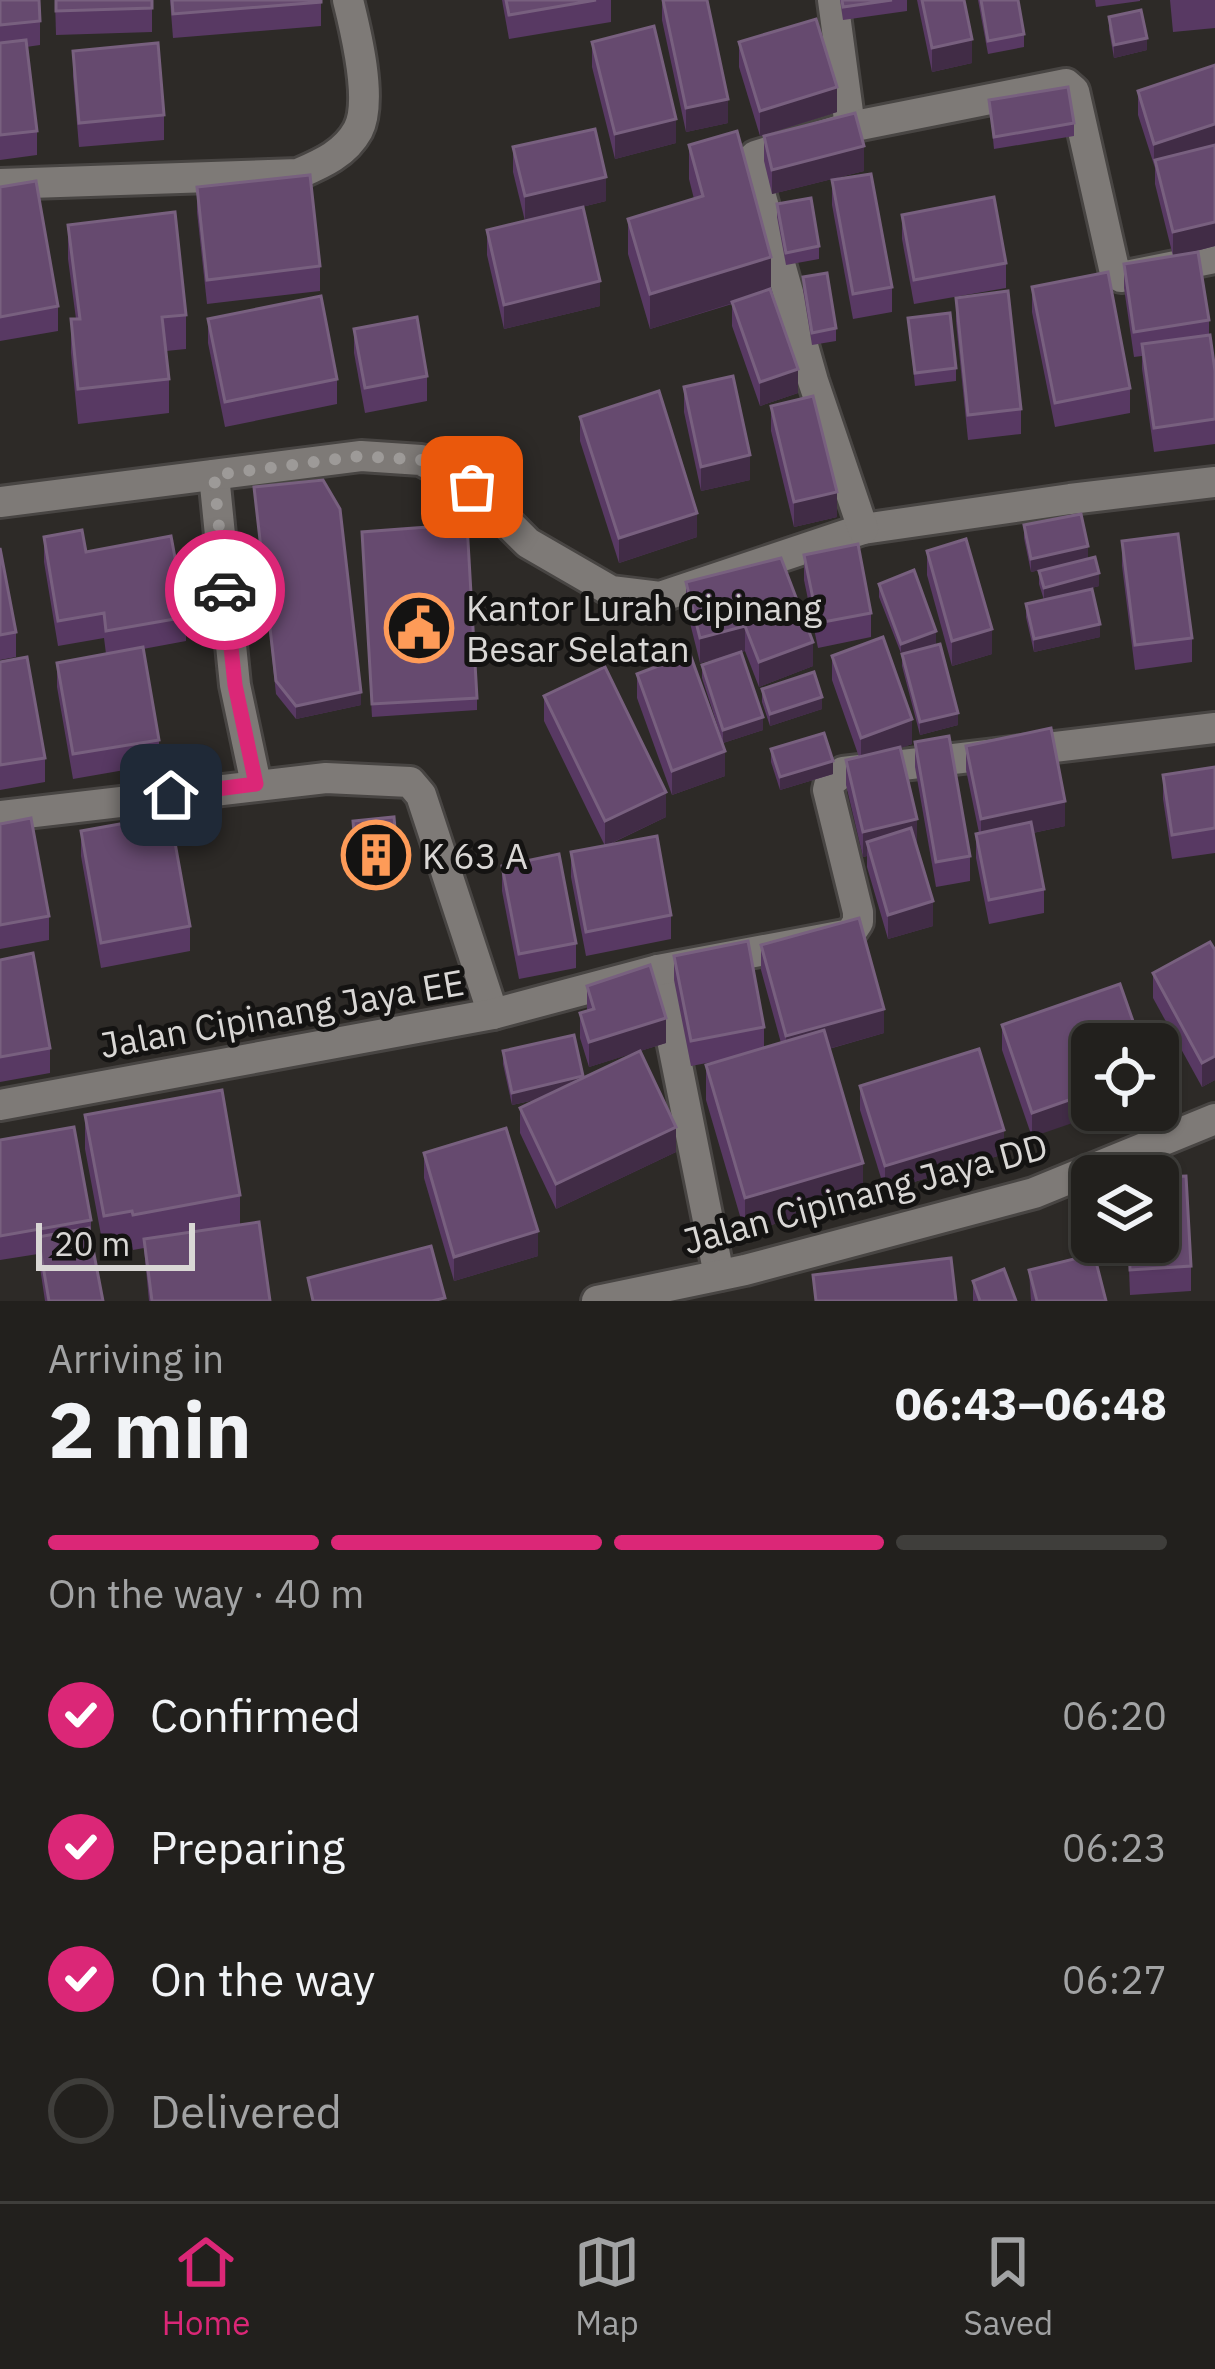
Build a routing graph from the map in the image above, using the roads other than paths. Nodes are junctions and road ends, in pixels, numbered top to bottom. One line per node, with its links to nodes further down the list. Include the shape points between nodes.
1 (348, 0): 4 (street, via 364,82 360,127 327,162 298,173)
2 (833, 0): 3 (street)
3 (850, 128): 5 (street, via 1066,84 1074,91 1114,273); 9 (street, via 751,160)
4 (0, 184)
5 (1213, 269)
6 (214, 475): 8 (street); 9 (street, via 361,456 421,460 472,487 528,543 611,591 660,597); 11 (street, via 235,685)
7 (1215, 482): 9 (street)
8 (0, 502)
9 (863, 529)
10 (1215, 728): 13 (street, via 843,772 828,790 858,911 850,934)
11 (256, 784): 12 (street); 14 (street, Jalan Cipinang Jaya EE, via 410,782 422,795)
12 (0, 817)
13 (658, 970): 14 (street); 17 (street)
14 (493, 1014): 15 (street, Jalan Cipinang Jaya EE)
15 (0, 1105)
16 (1215, 1119): 17 (street, Jalan Cipinang Jaya DD, via 1034,1193)
17 (732, 1272): 18 (street, Jalan Cipinang Jaya DD); 19 (street)
18 (597, 1301)
19 (753, 1301)

